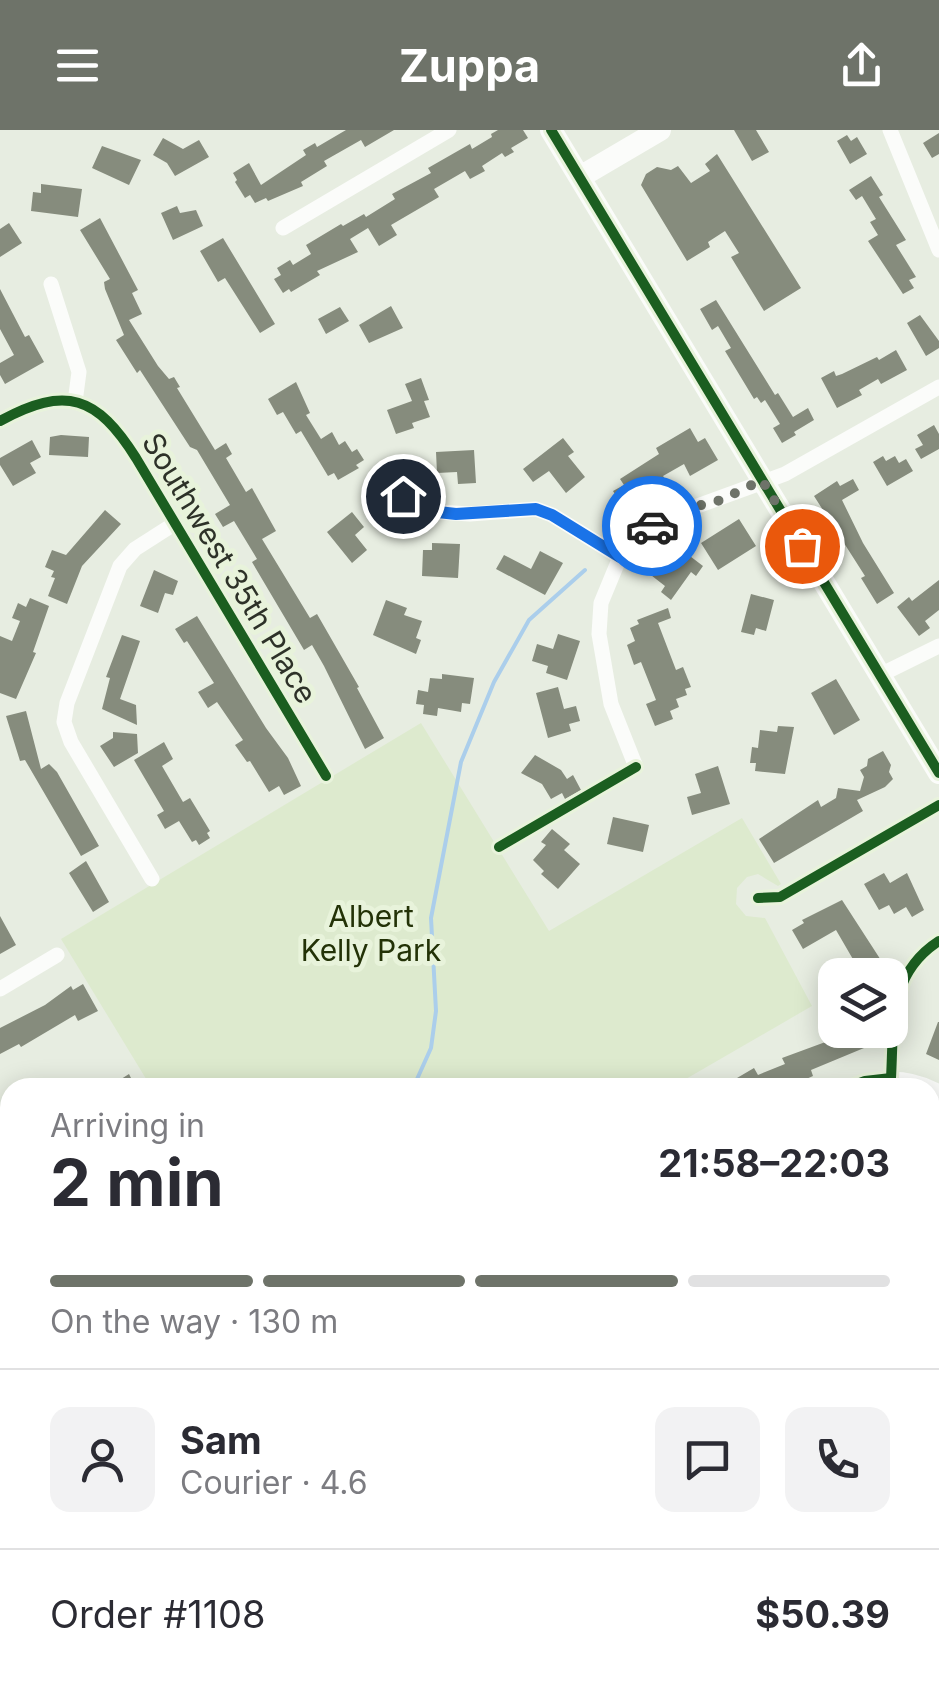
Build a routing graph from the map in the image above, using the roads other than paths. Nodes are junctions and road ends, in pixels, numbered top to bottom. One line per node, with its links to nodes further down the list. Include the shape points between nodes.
1 (449, 130): 6 (street)
2 (551, 130): 5 (street)
3 (660, 130): 5 (street)
4 (890, 130): 7 (street)
5 (580, 177): 12 (street)
6 (283, 228)
7 (939, 250)
8 (51, 284): 10 (street, via 79,372)
9 (939, 387): 12 (street, via 785,474)
10 (75, 402): 11 (street, via 40,403); 14 (street, Southwest 35th Place, via 115,427)
11 (0, 421)
12 (762, 480): 15 (street, via 674,512); 17 (street)
13 (403, 496): 15 (street, via 456,514 536,509)
14 (174, 524): 20 (street, Southwest 35th Place); 22 (street, via 120,566 64,722)
15 (620, 557): 18 (street, via 601,602 599,634 611,704)
16 (939, 646): 17 (street)
17 (880, 675): 19 (street)
18 (636, 767)
19 (939, 772)
20 (326, 776)
21 (939, 805): 23 (street, via 780,897)
22 (152, 879)
23 (758, 898)
24 (939, 941): 27 (street, via 906,973 894,1017)
25 (58, 955): 26 (street)
26 (0, 989)
27 (891, 1078)
28 (0, 1176): 29 (street)
29 (0, 1207)

